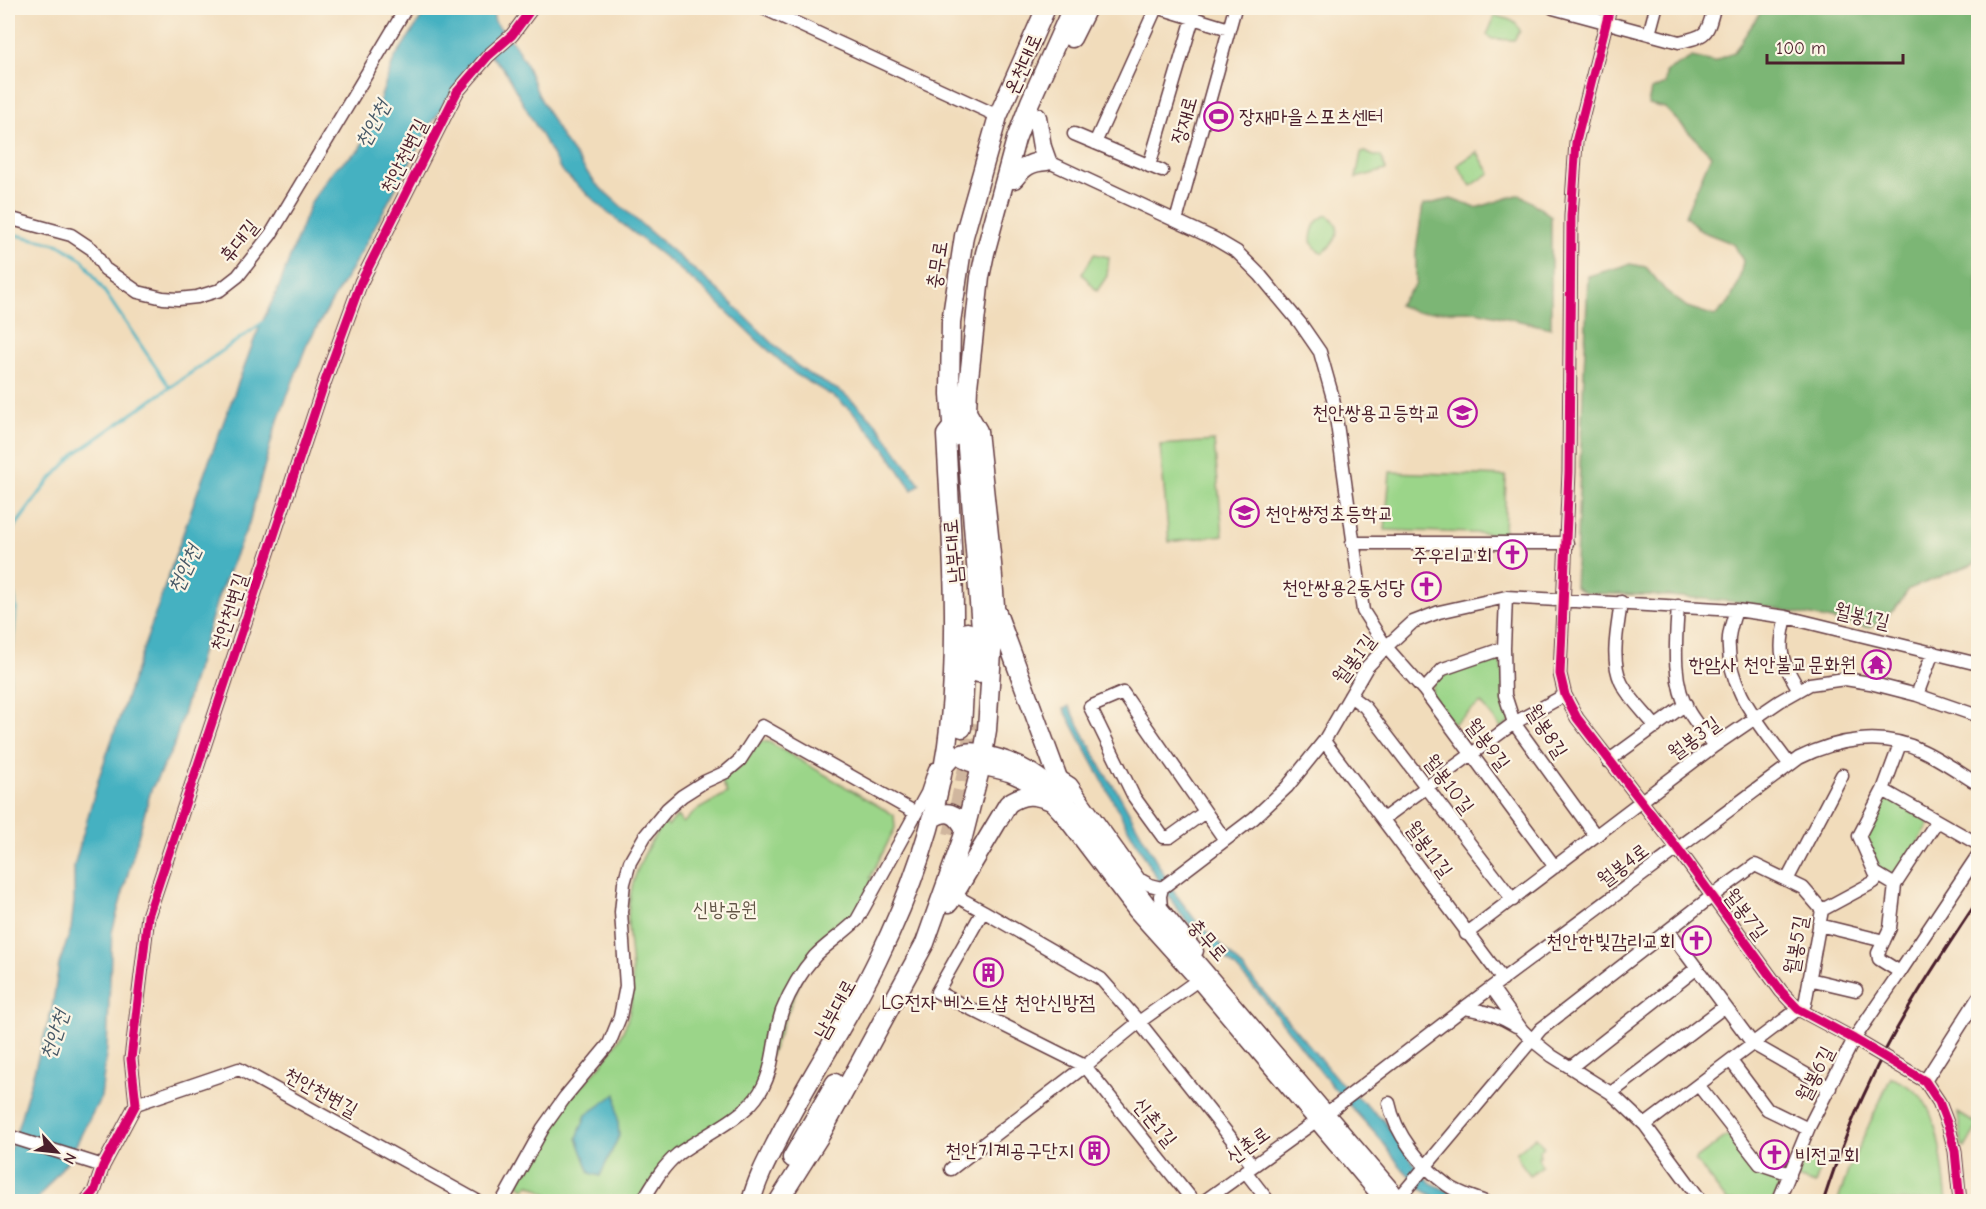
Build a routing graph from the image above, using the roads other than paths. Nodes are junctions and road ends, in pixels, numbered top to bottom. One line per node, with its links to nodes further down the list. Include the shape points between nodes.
1 (406, 8): 29 (street, 휴대길, via 271,234 238,276 220,290 178,298 138,292 105,269 92,249 71,235)
2 (532, 8): 125 (street, 천안천변길, via 457,92 361,282 148,916 131,1059)
3 (764, 8): 22 (street)
4 (1032, 8): 20 (highway)
5 (1046, 8): 20 (highway, 온천대로)
6 (1072, 8): 21 (highway, 온천대로)
7 (1086, 8): 21 (highway)
8 (1156, 8): 24 (street)
9 (1160, 8): 16 (street)
10 (1235, 8): 18 (street, 장재로)
11 (1553, 8): 15 (street)
12 (1610, 8): 17 (street)
13 (1656, 8): 19 (street)
14 (1714, 8): 19 (street, via 1700,38 1679,42)
15 (1567, 9): 17 (street)
16 (1193, 18): 18 (street); 26 (street, 장재로)
17 (1606, 22): 19 (street); 35 (street, 월봉7길, via 1576,142 1572,195)
18 (1229, 29): 30 (street, 장재로)
19 (1649, 34)
20 (1030, 42): 22 (highway, 온천대로)
21 (1034, 110): 25 (highway); 28 (highway); 31 (highway, 온천대로, via 1016,139)
22 (998, 116): 33 (highway, 충무로, via 964,236 951,322)
23 (1074, 134): 24 (street)
24 (1095, 143): 26 (street)
25 (1047, 161): 28 (highway, via 1033,161); 30 (street, 월봉9길)
26 (1149, 166): 27 (street)
27 (1162, 171)
28 (1014, 179): 31 (highway, via 1003,216)
29 (8, 218)
30 (1176, 221): 34 (street, 월봉9길, via 1237,252 1300,322 1320,352 1336,420)
31 (985, 253): 32 (highway)
32 (967, 412): 39 (highway, via 978,431); 57 (highway, 남부대로, via 981,628)
33 (953, 426): 43 (highway, via 946,435); 57 (highway, 남부대로, via 967,639)
34 (1352, 543): 35 (street); 44 (street, 월봉9길, via 1363,611)
35 (1567, 543): 37 (street, 월봉7길)
36 (1506, 597): 37 (street, 월봉1길); 44 (street, 월봉1길, via 1413,622); 45 (street, 월봉8길)
37 (1564, 599): 38 (street, 월봉1길); 50 (street, 월봉7길, via 1560,674)
38 (1621, 602): 40 (street, 월봉1길); 58 (street, via 1616,664 1622,682)
39 (995, 606): 57 (highway); 68 (highway)
40 (1678, 606): 41 (street, 월봉1길); 53 (street, via 1675,656)
41 (1736, 610): 42 (street, 월봉1길); 55 (street, via 1729,637 1730,667 1737,689)
42 (1786, 617): 46 (street, 월봉1길); 49 (street, via 1781,656)
43 (955, 618): 57 (highway); 73 (street, via 942,735)
44 (1386, 646): 48 (street, 월봉9길); 52 (street, 월봉1길, via 1367,667)
45 (1504, 648): 48 (street, via 1443,669); 56 (street, 월봉8길, via 1505,695)
46 (1933, 652): 47 (street, 월봉1길); 51 (street)
47 (1978, 664)
48 (1424, 690): 63 (street, 월봉9길)
49 (1799, 690): 51 (street, 월봉3길, via 1810,684 1845,679); 55 (street, 월봉3길)
50 (1565, 695): 56 (street); 65 (street, 월봉7길)
51 (1917, 695): 54 (street, 월봉3길)
52 (1350, 696): 59 (street, 월봉1길); 71 (street, 월봉10길, via 1365,707)
53 (1686, 704): 58 (street); 61 (street)
54 (1978, 716)
55 (1756, 718): 61 (street, 월봉3길); 66 (street)
56 (1514, 723): 63 (street); 80 (street, 월봉8길)
57 (968, 725): 62 (highway); 64 (highway)
58 (1656, 727): 65 (street)
59 (1324, 741): 77 (street, 월봉11길); 81 (street, 월봉1길, via 1287,787)
60 (1900, 744): 66 (street, 월봉4로, via 1868,739 1842,741); 70 (street, 월봉4로, via 1922,750); 72 (street)
61 (1714, 746): 75 (street, 월봉3길)
62 (951, 749): 64 (main road, 충무로, via 962,761); 67 (highway)
63 (1471, 753): 71 (street); 85 (street, 월봉9길)
64 (982, 760): 74 (main road, 충무로, via 1013,760 1053,788); 79 (highway)
65 (1608, 761): 75 (street, 월봉7길)
66 (1789, 764): 83 (street, 월봉4로)
67 (942, 770): 73 (street); 79 (highway)
68 (1056, 774): 74 (highway); 89 (street, via 1071,784 1139,879)
69 (1842, 775): 87 (street)
70 (1978, 784)
71 (1425, 786): 77 (street); 92 (street, 월봉10길)
72 (1883, 790): 78 (street); 86 (street, via 1859,836 1875,873)
73 (927, 793): 79 (street)
74 (1058, 801): 90 (highway, via 1032,795 1008,804); 103 (main road, 충무로, via 1062,813 1136,911); 116 (main road, 충무로)
75 (1641, 802): 80 (street, 월봉3길); 83 (street, 월봉7길)
76 (1205, 812): 76 (street, via 1123,693 1089,707 1134,797 1163,837 1170,837); 81 (street)
77 (1383, 819): 97 (street, 월봉11길)
78 (1937, 821): 82 (street); 88 (street)
79 (941, 826): 99 (highway, via 942,900); 139 (street, via 762,726 740,760 668,809 630,862 621,912 626,986 620,1017 609,1044 543,1128); 140 (street, via 857,920 816,955 792,989 777,1026 770,1072 757,1097 677,1155 660,1172); 141 (highway, via 876,965 756,1184); 142 (highway, 남부대로, via 936,888 898,971)
80 (1596, 836): 85 (street, 월봉3길)
81 (1225, 840): 89 (street, 월봉1길)
82 (1978, 844)
83 (1678, 849): 91 (street, 월봉7길); 104 (street, 월봉4로)
84 (1978, 855): 101 (street, 월봉6길)
85 (1555, 867): 92 (street, 월봉3길)
86 (1880, 876): 88 (street); 93 (street)
87 (1788, 880): 91 (street, 월봉5길, via 1755,865); 93 (street, 월봉5길, via 1803,888)
88 (1895, 885): 98 (street, via 1890,928)
89 (1162, 888): 116 (street, via 1161,907 1232,992)
90 (954, 895): 94 (street); 99 (highway)
91 (1711, 897): 96 (street, 월봉5길); 110 (street, 월봉7길)
92 (1513, 900): 97 (street, 월봉3길)
93 (1822, 910): 95 (street, 월봉5길)
94 (983, 911): 111 (street, via 1101,979); 118 (street, 신촌1길, via 937,992)
95 (1819, 925): 98 (street); 102 (street, 월봉5길)
96 (1669, 931): 100 (street); 114 (street, 월봉5길, via 1541,1029)
97 (1466, 934): 104 (street, 월봉11길)
98 (1884, 940): 101 (street, via 1879,959)
99 (925, 943): 143 (highway, via 821,1134)
100 (1697, 968): 108 (street); 119 (street)
101 (1900, 972): 113 (street, 월봉6길)
102 (1809, 979): 106 (street); 110 (street, 월봉5길, via 1805,1005)
103 (1197, 980): 111 (street); 126 (main road, 충무로)
104 (1503, 980): 105 (street, 월봉4로)
105 (1492, 988): 109 (street, 월봉4로); 112 (street)
106 (1856, 990)
107 (1978, 998): 120 (street)
108 (1724, 1007): 115 (street); 123 (street)
109 (1464, 1008): 112 (street, via 1487,1011); 126 (street, 월봉4로)
110 (1798, 1009): 113 (street, 월봉7길); 115 (street)
111 (1139, 1022): 118 (street); 131 (street)
112 (1522, 1030): 114 (street)
113 (1854, 1039): 120 (street, 월봉7길); 122 (street, 월봉6길)
114 (1532, 1040): 119 (street); 133 (street, 월봉5길)
115 (1753, 1044): 117 (street); 122 (street)
116 (1269, 1045): 126 (main road, 충무로)
117 (1731, 1061): 121 (street); 128 (street, via 1767,1110)
118 (1085, 1066): 132 (street); 144 (street, 신촌1길)
119 (1570, 1067): 123 (street)
120 (1925, 1081): 149 (street, 월봉7길, via 1949,1128)
121 (1699, 1086): 127 (street); 134 (street, via 1760,1164)
122 (1830, 1088): 128 (street, 월봉6길)
123 (1611, 1094): 127 (street)
124 (1389, 1103): 133 (street, via 1391,1117)
125 (136, 1104): 130 (street); 138 (street, 천안천변길, via 239,1069)
126 (1328, 1113): 131 (street, 신촌로); 135 (main road, 충무로)
127 (1645, 1125): 136 (street)
128 (1809, 1130): 134 (street, 월봉6길)
129 (8, 1136): 130 (street)
130 (103, 1166): 137 (street, via 94,1192)
131 (1249, 1168): 145 (street, 신촌로); 146 (street)
132 (951, 1169)
133 (1425, 1169): 135 (street, 월봉5길); 147 (street, via 1447,1185)
134 (1790, 1174): 148 (street, 월봉6길)
135 (1395, 1200)
136 (1703, 1201)
137 (85, 1202)
138 (479, 1202)
139 (502, 1202)
140 (642, 1202)
141 (753, 1202)
142 (768, 1202)
143 (778, 1202)
144 (1194, 1202)
145 (1203, 1202)
146 (1269, 1202)
147 (1485, 1202)
148 (1778, 1202)
149 (1960, 1202)

